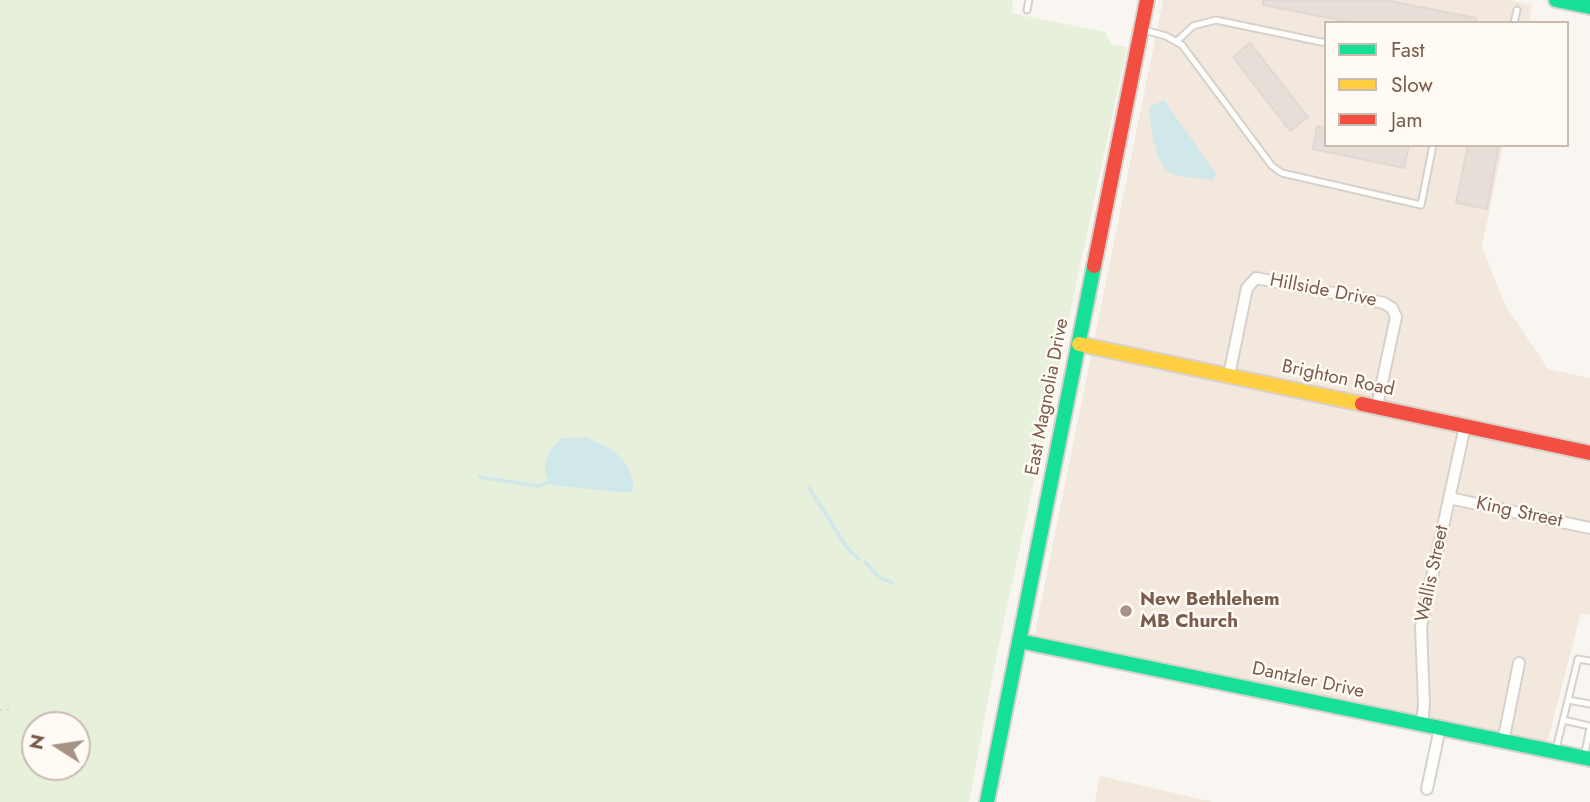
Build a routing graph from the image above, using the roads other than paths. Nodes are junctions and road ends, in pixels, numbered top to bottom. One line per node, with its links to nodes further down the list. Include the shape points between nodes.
1 (1029, 0): 5 (lane)
2 (1147, 0): 8 (street, East Magnolia Drive)
3 (1556, 0): 4 (street)
4 (1590, 7)
5 (1027, 10)
6 (1517, 10): 7 (lane)
7 (1514, 21)
8 (1141, 29): 9 (lane); 12 (street, East Magnolia Drive)
9 (1176, 42): 10 (lane, via 1193,26 1216,20); 11 (lane, via 1282,173 1421,205)
10 (1324, 43)
11 (1433, 147)
12 (1079, 344): 13 (street, Brighton Road); 19 (street, East Magnolia Drive)
13 (1229, 375): 14 (street, Brighton Road); 14 (street, Hillside Drive, via 1247,289 1256,278 1389,306 1396,317)
14 (1377, 406): 15 (street, Brighton Road)
15 (1465, 426): 16 (street, Brighton Road); 17 (street, Wallis Street)
16 (1590, 453)
17 (1449, 498): 18 (street, King Street); 25 (street, Wallis Street, via 1421,626)
18 (1590, 528)
19 (1019, 641): 25 (street, Dantzler Drive); 32 (street, East Magnolia Drive)
20 (1590, 661): 22 (lane, via 1578,659)
21 (1519, 663): 28 (street)
22 (1568, 699): 23 (lane); 24 (lane)
23 (1590, 704)
24 (1563, 720): 26 (lane); 29 (lane)
25 (1422, 724): 27 (street, Dantzler Drive)
26 (1590, 727): 30 (lane)
27 (1440, 728): 28 (street, Dantzler Drive); 31 (street)
28 (1503, 742): 29 (street, Dantzler Drive)
29 (1555, 751): 30 (street, Dantzler Drive)
30 (1587, 758)
31 (1427, 789)
32 (987, 802)

